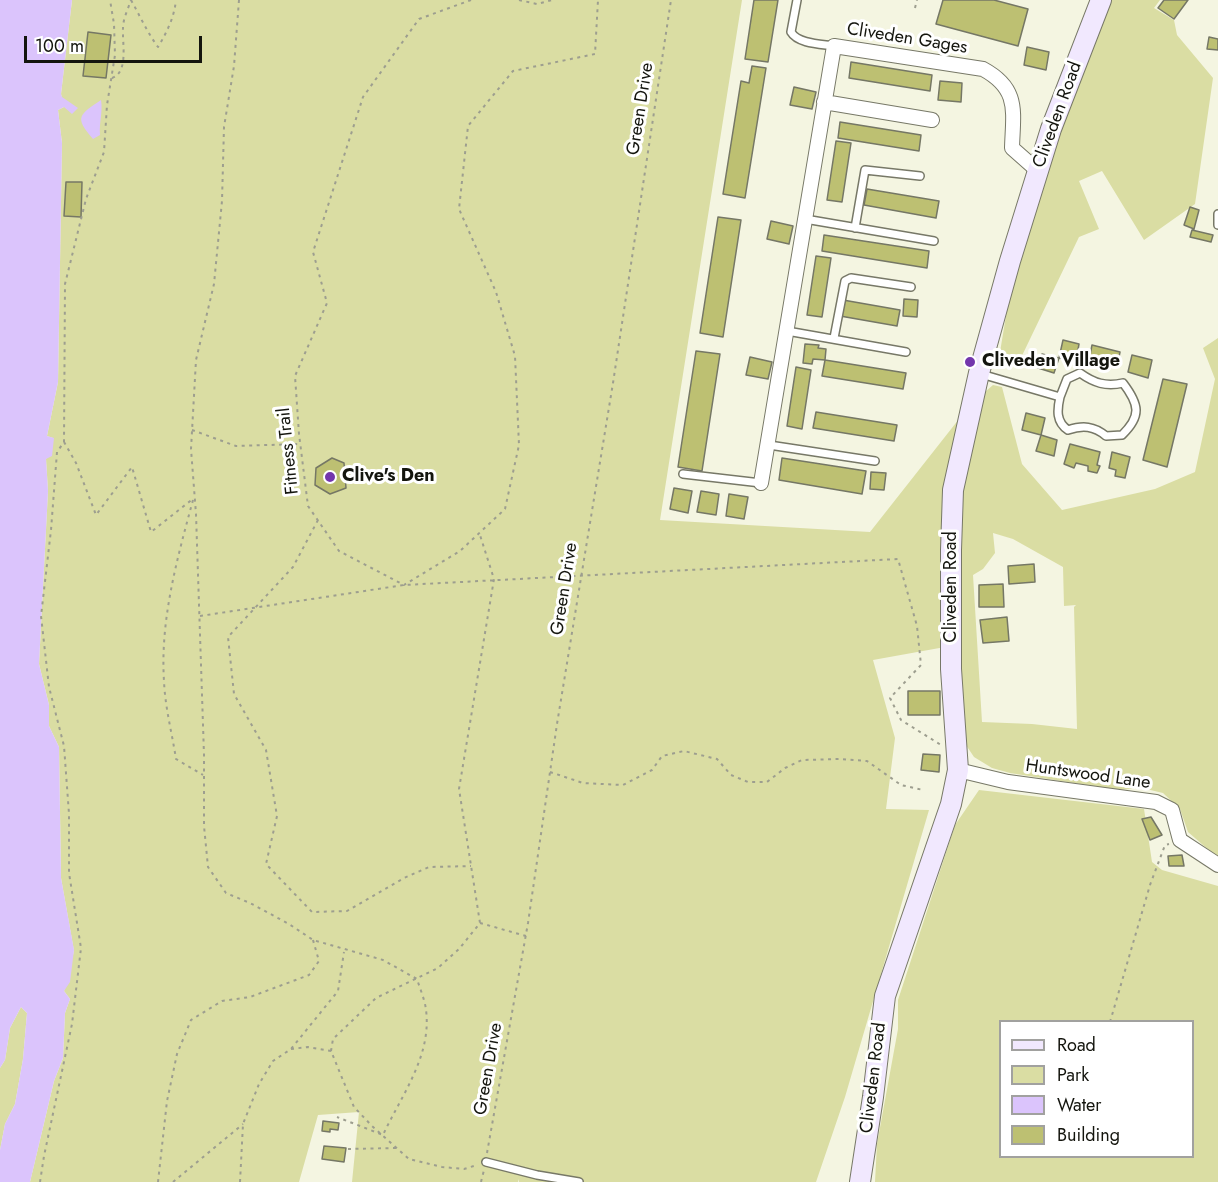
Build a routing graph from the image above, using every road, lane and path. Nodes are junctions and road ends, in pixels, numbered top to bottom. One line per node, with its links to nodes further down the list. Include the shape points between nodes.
1 (110, 0): 15 (path, via 115,55)
2 (131, 0): 3 (path, via 158,47 175,12); 15 (path, via 123,26 121,70)
3 (176, 0)
4 (239, 0): 31 (path, via 224,127 214,284 196,360)
5 (471, 0): 33 (path, Fitness Trail, via 419,19 363,97 313,252 327,303 295,376)
6 (519, 0): 7 (path, via 537,4)
7 (552, 0)
8 (598, 0): 40 (path, via 595,54 513,71 468,126 459,209 496,292 516,356 519,445 505,509)
9 (671, 0): 41 (path, Green Drive)
10 (797, 0): 14 (lane, via 793,36)
11 (916, 0): 13 (path)
12 (1101, 0): 18 (street, Cliveden Road)
13 (915, 8)
14 (834, 46): 16 (street, Cliveden Gages); 18 (street, Cliveden Gages, via 983,69 993,75 1005,85 1013,102 1012,148)
15 (111, 78): 32 (path, via 104,152 86,199 64,284)
16 (824, 102): 17 (street); 21 (street, Cliveden Gages)
17 (932, 120)
18 (1038, 171): 29 (street, Cliveden Road)
19 (920, 176): 23 (lane, via 865,170)
20 (1218, 214): 22 (lane)
21 (805, 217): 23 (lane); 26 (street, Cliveden Gages)
22 (1218, 225)
23 (855, 228): 24 (lane)
24 (934, 241)
25 (911, 287): 27 (lane, via 851,278 845,281)
26 (788, 331): 27 (lane); 34 (street, Cliveden Gages)
27 (834, 338): 28 (lane)
28 (906, 352)
29 (979, 374): 30 (lane); 46 (street, Cliveden Road, via 953,490 951,669)
30 (1060, 397): 30 (lane, via 1067,379 1080,373 1092,382 1112,386 1123,383 1134,398 1134,424 1122,435 1106,436 1097,429 1079,426 1068,430 1057,415)
31 (192, 430): 33 (path, via 236,446); 38 (path)
32 (63, 442): 38 (path, via 76,462 96,515 132,467 152,532); 67 (path, via 57,452 41,616 49,687 64,746 69,873 81,948 72,1024)
33 (300, 444): 39 (path, Fitness Trail, via 308,506)
34 (769, 445): 35 (lane); 37 (street, Cliveden Gages)
35 (875, 461)
36 (682, 474): 37 (lane)
37 (761, 483)
38 (194, 498): 45 (path); 48 (path, via 174,569 165,632 164,682 176,759)
39 (318, 520): 43 (path, Fitness Trail, via 339,551); 44 (path, via 293,567)
40 (479, 532): 42 (path); 43 (path, via 460,551)
41 (581, 574): 42 (path); 46 (path, via 898,559 917,626 921,665 890,698 900,720); 47 (path, Green Drive)
42 (494, 579): 43 (path); 52 (path, via 459,789)
43 (404, 585): 44 (path)
44 (258, 607): 45 (path); 52 (path, via 228,638 234,694 266,750 277,816 266,864 312,912 347,911 429,867)
45 (200, 616): 48 (path)
46 (958, 762): 50 (street, Huntswood Lane, via 1008,782 1156,802 1172,810); 73 (street, Cliveden Road, via 951,804 885,996)
47 (550, 772): 49 (path, via 583,783 623,784 652,770 662,756 684,751 717,759 731,775 748,782 767,782 801,760 840,759 867,761 901,784); 54 (path, Green Drive)
48 (204, 775): 55 (path, via 208,867 226,893)
49 (923, 790)
50 (1180, 840): 51 (street); 58 (path, via 1166,844 1150,885)
51 (1218, 865)
52 (471, 866): 53 (path)
53 (480, 923): 54 (path); 57 (path, via 438,968)
54 (526, 936): 66 (path, Green Drive)
55 (313, 940): 56 (path); 68 (path, via 319,962 309,975 250,997 222,1001 190,1020 177,1054 167,1101)
56 (344, 950): 57 (path, via 383,960); 59 (path, via 338,991)
57 (417, 979): 60 (path, via 376,998 333,1039); 63 (path, via 426,1010 425,1046)
58 (1111, 1020)
59 (291, 1050): 60 (path, via 308,1047); 62 (path, via 273,1061)
60 (331, 1051): 63 (path, via 354,1107)
61 (337, 1118): 63 (path)
62 (243, 1124): 69 (path); 70 (path)
63 (384, 1135): 64 (path)
64 (396, 1148): 65 (path); 66 (path, via 409,1159 442,1167 464,1169)
65 (348, 1149)
66 (486, 1162): 71 (path, Green Drive); 72 (lane)
67 (40, 1182)
68 (158, 1182)
69 (173, 1182)
70 (240, 1182)
71 (482, 1182)
72 (579, 1182)
73 (860, 1182)

